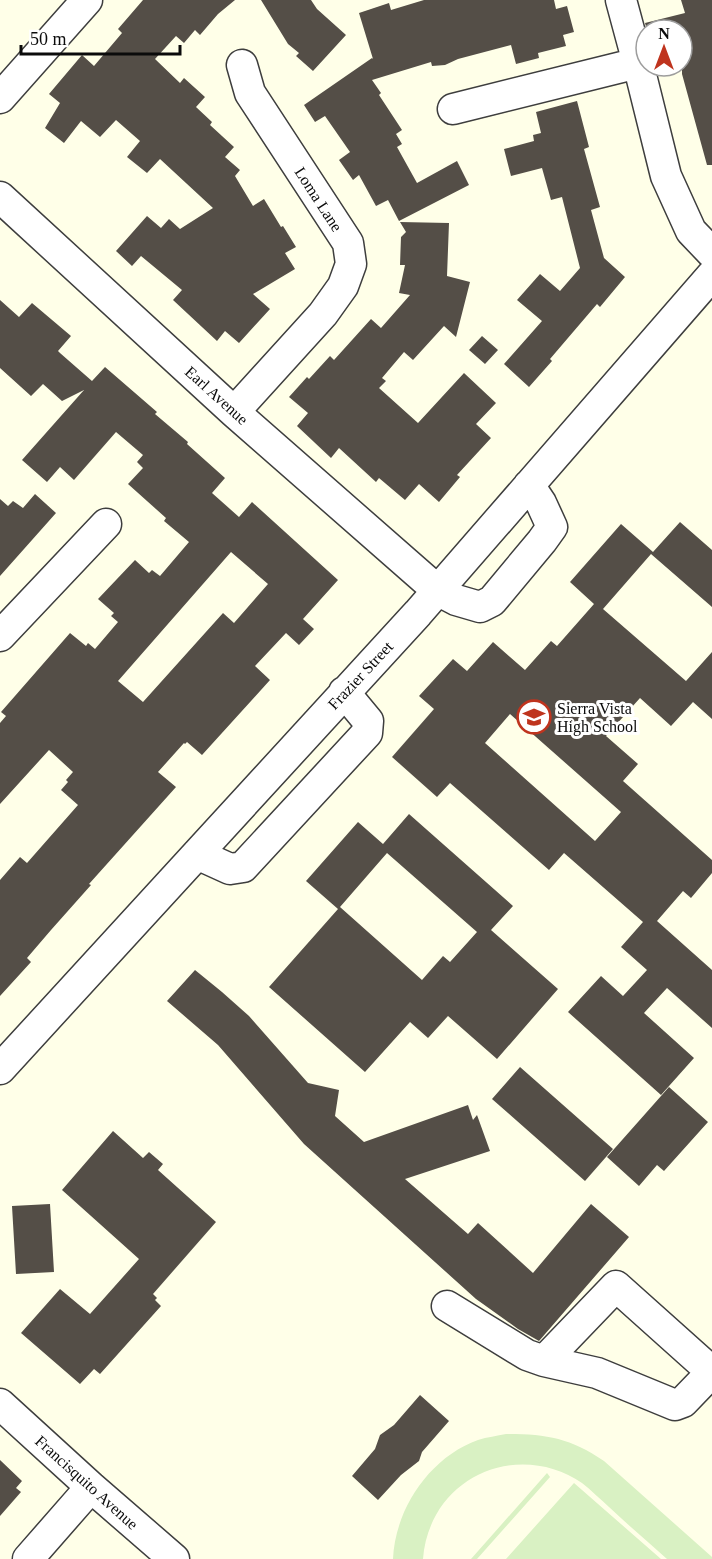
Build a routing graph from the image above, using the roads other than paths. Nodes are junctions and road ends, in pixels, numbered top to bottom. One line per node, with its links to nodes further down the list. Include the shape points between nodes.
1 (87, 0): 7 (street)
2 (621, 0): 3 (street)
3 (634, 46)
4 (634, 64): 8 (street)
5 (242, 65): 12 (street, Loma Lane, via 250,93 348,243 351,264 343,286 323,314)
6 (643, 78): 10 (street, via 666,176 691,231)
7 (0, 98)
8 (453, 109)
9 (0, 197): 12 (street, Earl Avenue)
10 (712, 253)
11 (712, 275): 13 (street, Frazier Street)
12 (234, 412): 15 (street, Earl Avenue)
13 (529, 485): 15 (street, Frazier Street); 15 (street, Earl Avenue, via 552,526 492,602 480,608)
14 (106, 524): 16 (street)
15 (437, 590): 17 (street, Frazier Street)
16 (0, 636)
17 (344, 692): 18 (street, Frazier Street); 19 (street, via 368,720 367,733)
18 (262, 782): 19 (street); 20 (street, Frazier Street)
19 (294, 812): 20 (street, via 243,867 230,868)
20 (196, 854): 21 (street, Frazier Street)
21 (0, 1069)
22 (447, 1306): 23 (street)
23 (544, 1362): 23 (street, via 597,1374 675,1405 683,1402 712,1372 616,1286)
24 (0, 1404): 25 (street, Francisquito Avenue)
25 (91, 1487): 26 (street); 27 (street, Francisquito Avenue)
26 (28, 1559)
27 (174, 1559)

